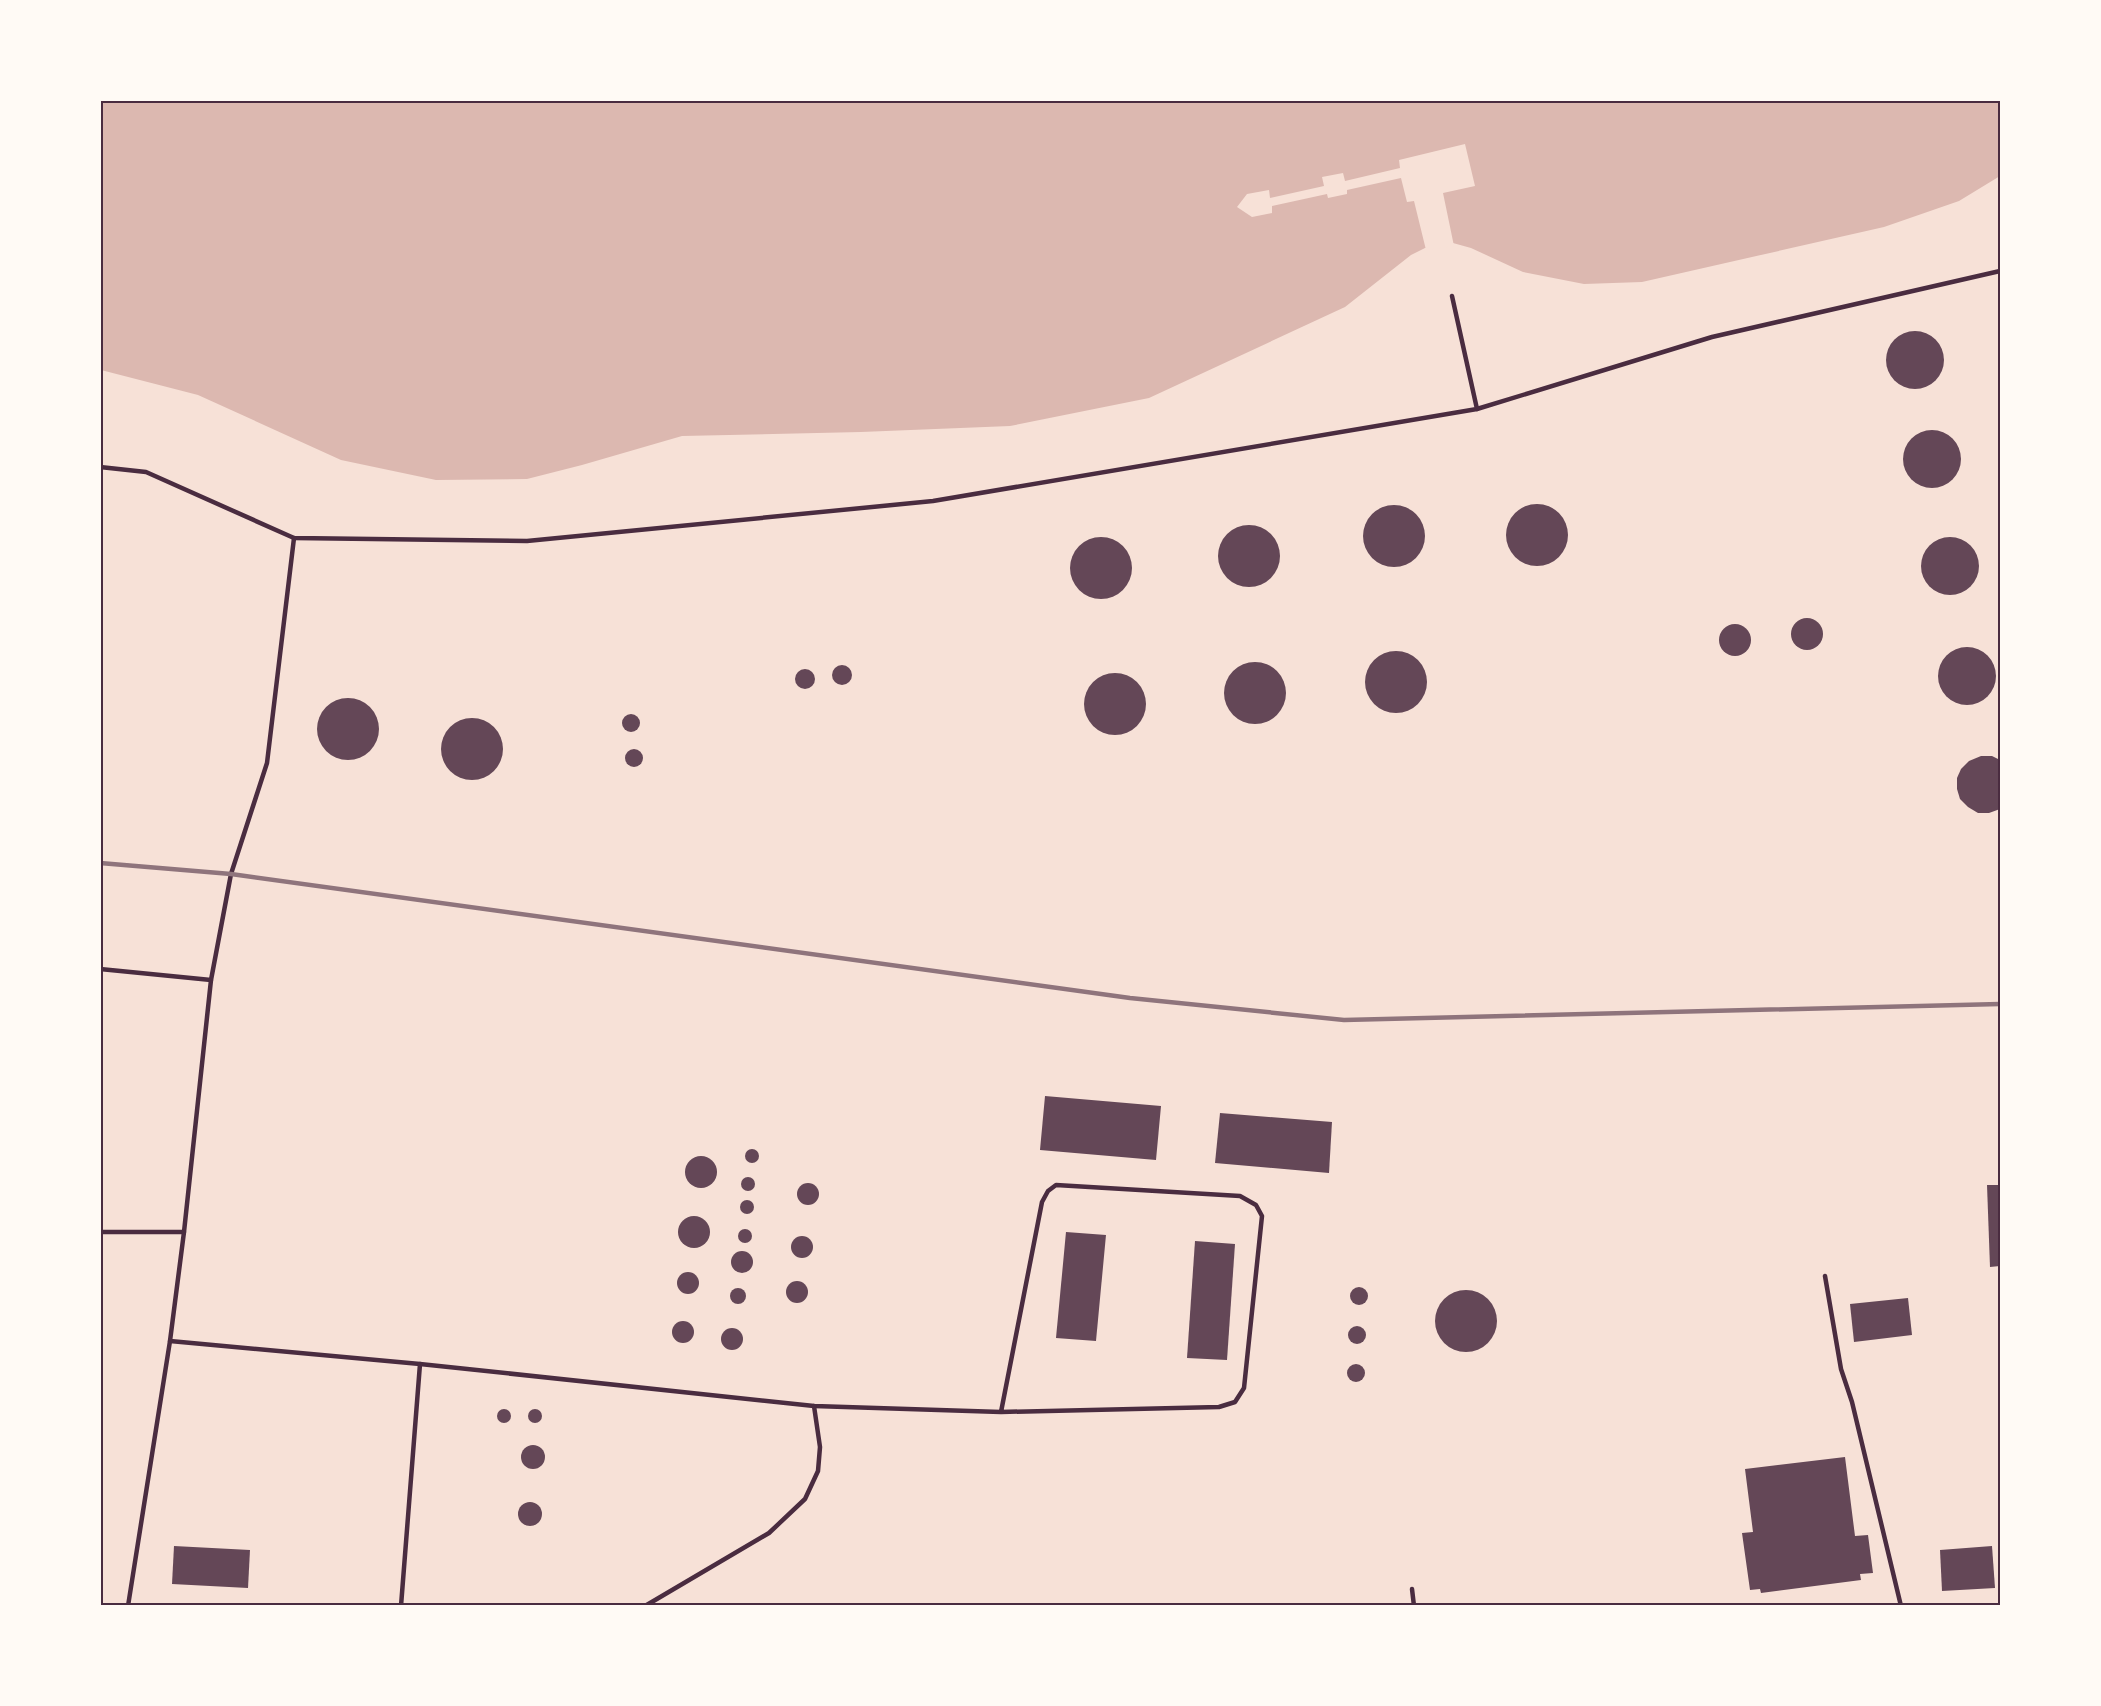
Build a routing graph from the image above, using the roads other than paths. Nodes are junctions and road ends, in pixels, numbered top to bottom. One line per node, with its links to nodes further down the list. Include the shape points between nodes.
1 (2001, 271): 3 (lane, via 1712,337)
2 (1452, 296): 3 (lane)
3 (1477, 410): 5 (lane, via 933,501 527,541)
4 (100, 467): 5 (lane, via 147,472)
5 (294, 538): 7 (lane, via 267,763 231,874)
6 (100, 969): 7 (lane)
7 (210, 980): 9 (lane)
8 (100, 1232): 9 (lane)
9 (184, 1233): 11 (lane)
10 (1826, 1276): 20 (lane, via 1840,1369 1852,1402)
11 (170, 1341): 12 (lane); 16 (lane)
12 (420, 1364): 13 (lane); 17 (lane)
13 (814, 1406): 14 (lane); 18 (lane, via 820,1447 818,1471 805,1499 769,1533)
14 (1001, 1412): 14 (lane, via 1042,1202 1048,1191 1056,1185 1240,1196 1256,1205 1262,1216 1244,1388 1235,1402 1219,1407)
15 (1412, 1589): 19 (lane)
16 (128, 1605)
17 (401, 1605)
18 (645, 1605)
19 (1414, 1605)
20 (1901, 1605)

